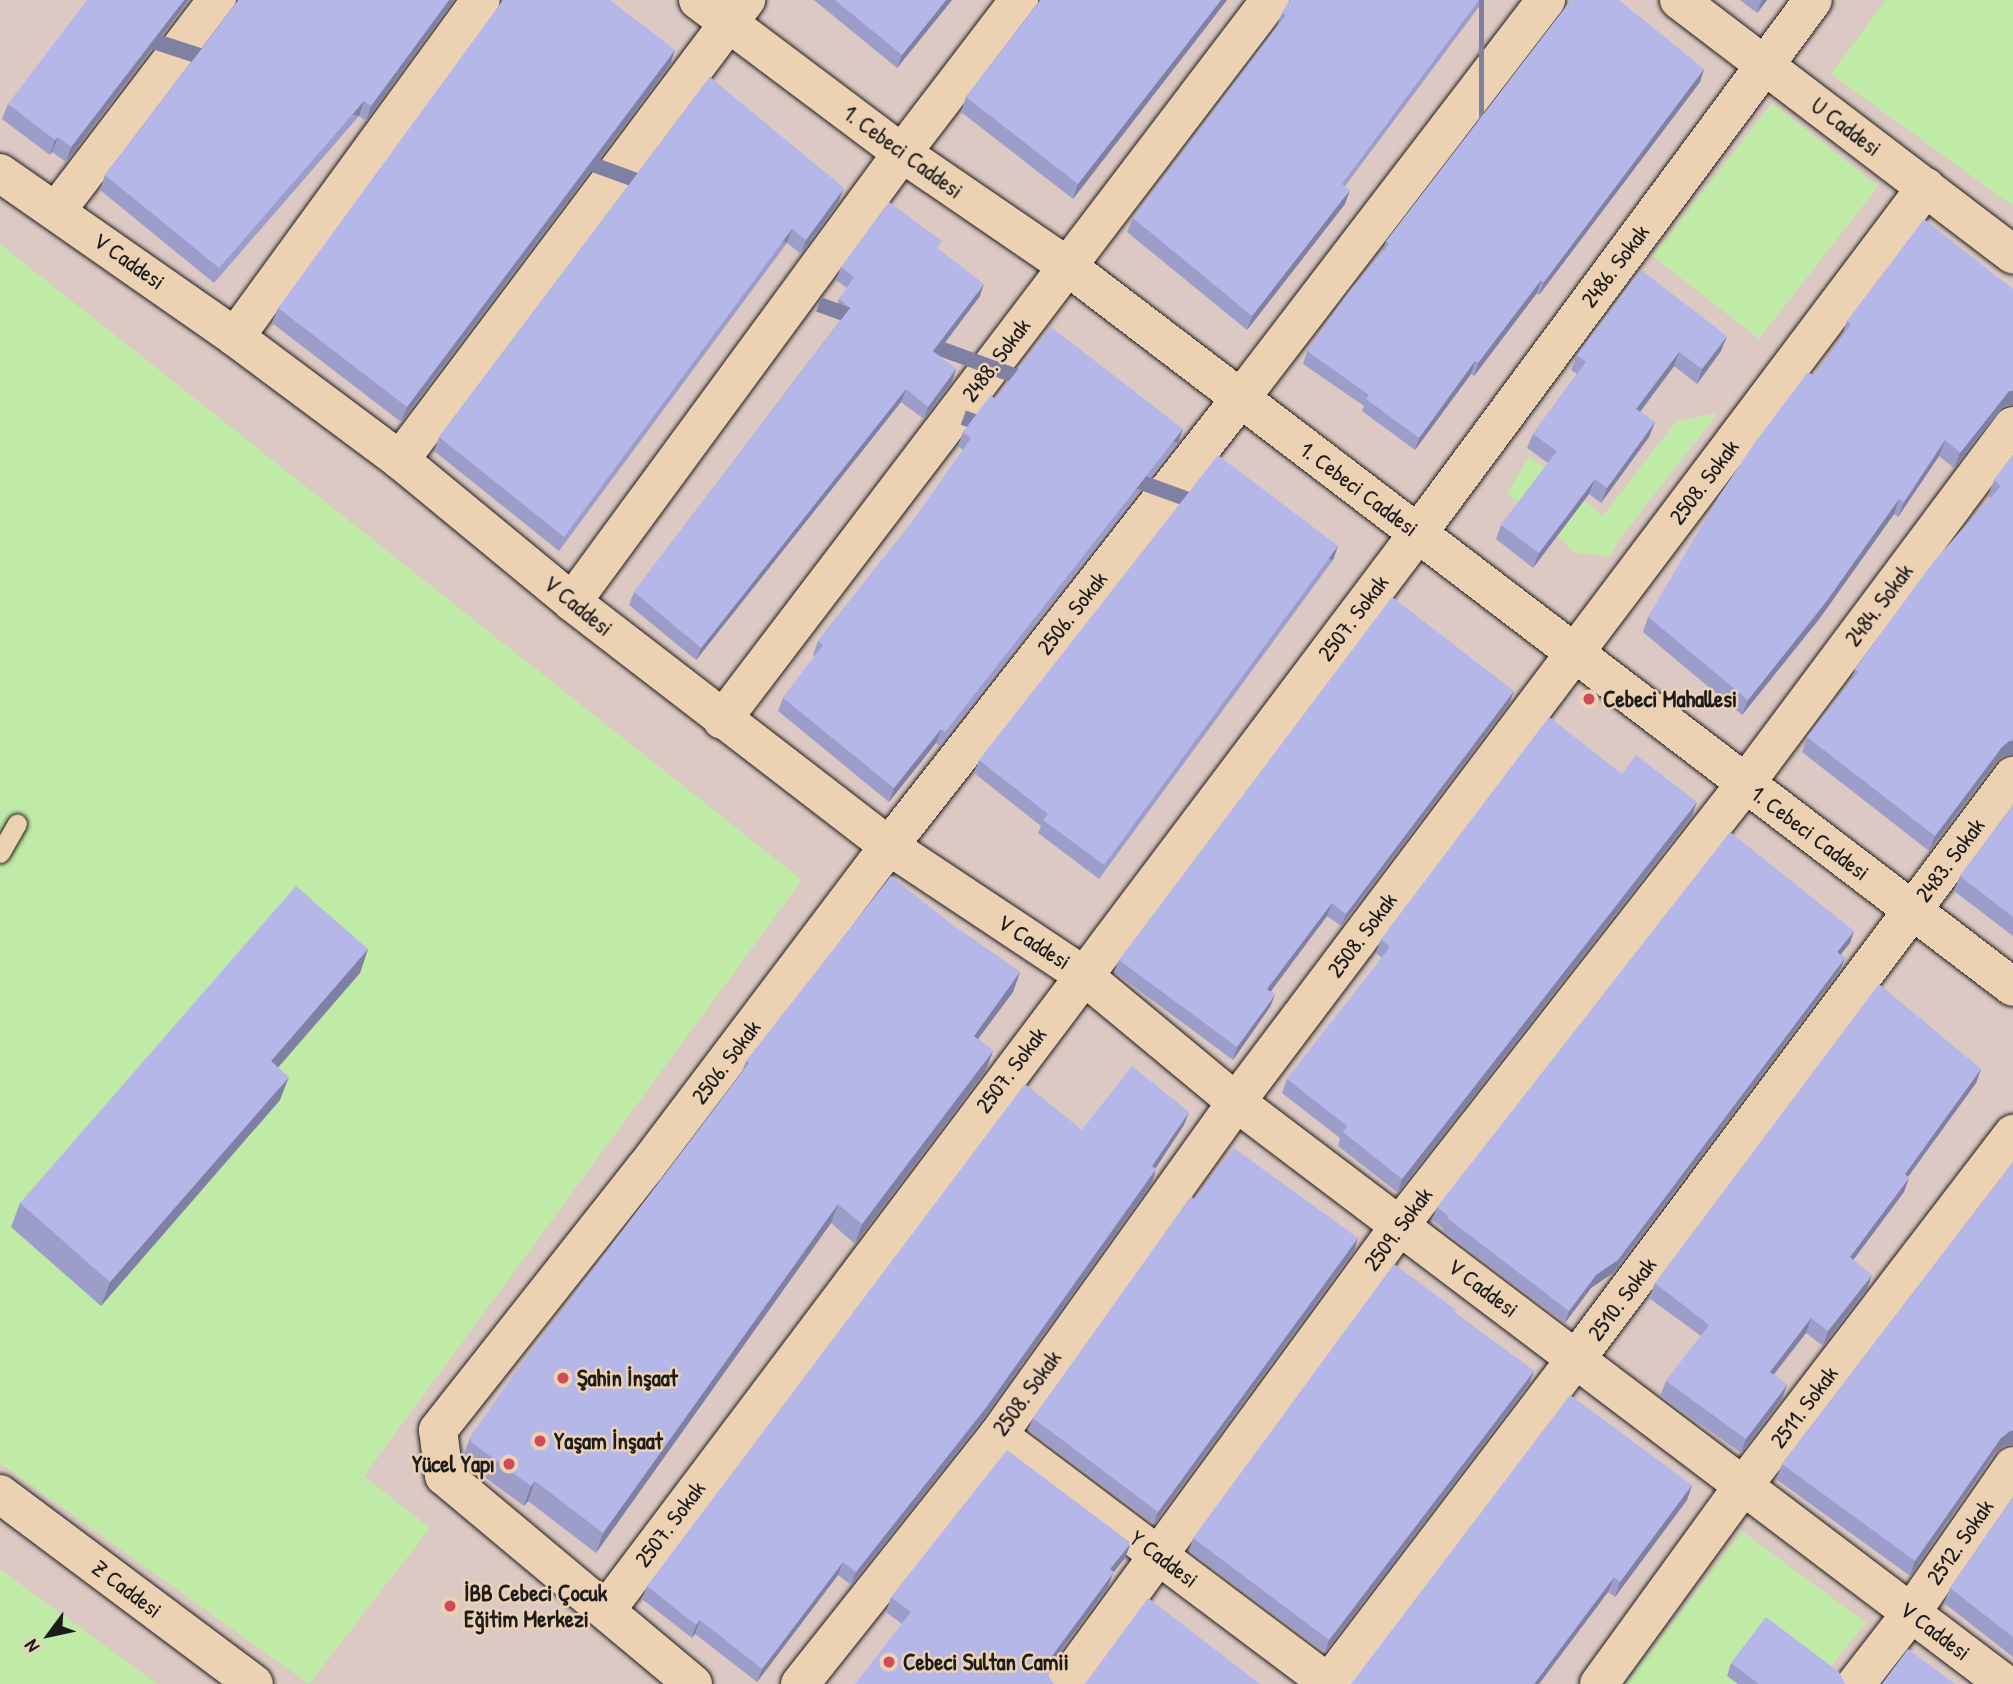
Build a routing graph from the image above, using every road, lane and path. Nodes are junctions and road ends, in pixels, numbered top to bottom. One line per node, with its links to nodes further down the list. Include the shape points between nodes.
1 (217, 0): 14 (street)
2 (481, 0): 17 (street)
3 (698, 0): 9 (street, 1. Cebeci Caddesi)
4 (1019, 0): 11 (street)
5 (1270, 0): 16 (street, 2488. Sokak)
6 (1546, 0): 18 (street, 2506. Sokak)
7 (1679, 0): 10 (street, U Caddesi)
8 (1813, 0): 10 (street, 2486. Sokak)
9 (738, 12): 11 (street, 1. Cebeci Caddesi); 20 (street)
10 (1765, 65): 13 (street, U Caddesi); 21 (street, 2486. Sokak)
11 (902, 153): 16 (street, 1. Cebeci Caddesi); 22 (street)
12 (0, 173): 14 (street, V Caddesi)
13 (1926, 187): 15 (street, U Caddesi); 23 (street, 2508. Sokak)
14 (57, 210): 17 (street, V Caddesi)
15 (2013, 254)
16 (1067, 266): 18 (street, 1. Cebeci Caddesi); 24 (street, 2488. Sokak)
17 (236, 337): 20 (street, V Caddesi)
18 (1240, 399): 21 (street, 1. Cebeci Caddesi); 28 (street, 2506. Sokak)
19 (2013, 426): 26 (street, 2484. Sokak)
20 (400, 460): 22 (street, V Caddesi)
21 (1418, 533): 23 (street, 1. Cebeci Caddesi); 31 (street, 2507. Sokak)
22 (572, 602): 24 (street, V Caddesi)
23 (1575, 654): 26 (street, 1. Cebeci Caddesi); 33 (street, 2508. Sokak)
24 (722, 720): 28 (street, V Caddesi)
25 (2013, 776): 30 (street, 2483. Sokak)
26 (1745, 784): 30 (street, 1. Cebeci Caddesi); 35 (street, 2509. Sokak)
27 (17, 823): 29 (lane)
28 (889, 846): 31 (street, V Caddesi); 42 (street, 2506. Sokak, via 646,1167 438,1430 444,1476)
29 (0, 853)
30 (1912, 910): 32 (street, 1. Cebeci Caddesi); 36 (street, 2510. Sokak)
31 (1083, 975): 33 (street, V Caddesi); 42 (street, 2507. Sokak)
32 (2013, 988)
33 (1236, 1102): 35 (street, V Caddesi); 37 (street, 2508. Sokak)
34 (2013, 1134): 39 (street, 2511. Sokak)
35 (1400, 1225): 36 (street, V Caddesi); 41 (street, 2509. Sokak)
36 (1576, 1359): 39 (street, V Caddesi); 48 (street, 2510. Sokak)
37 (998, 1435): 41 (street, Y Caddesi); 46 (street, 2508. Sokak)
38 (2013, 1466): 43 (street, 2512. Sokak)
39 (1744, 1486): 43 (street, V Caddesi); 49 (street, 2511. Sokak)
40 (0, 1494): 44 (street, Z Caddesi)
41 (1159, 1554): 47 (street, 2509. Sokak); 48 (street, Y Caddesi)
42 (607, 1609): 45 (street, 2506. Sokak)
43 (1911, 1613): 50 (street, 2512. Sokak); 51 (street, V Caddesi)
44 (254, 1684)
45 (694, 1684)
46 (800, 1684)
47 (1064, 1684)
48 (1329, 1684)
49 (1599, 1684)
50 (1856, 1684)
51 (2005, 1684)

